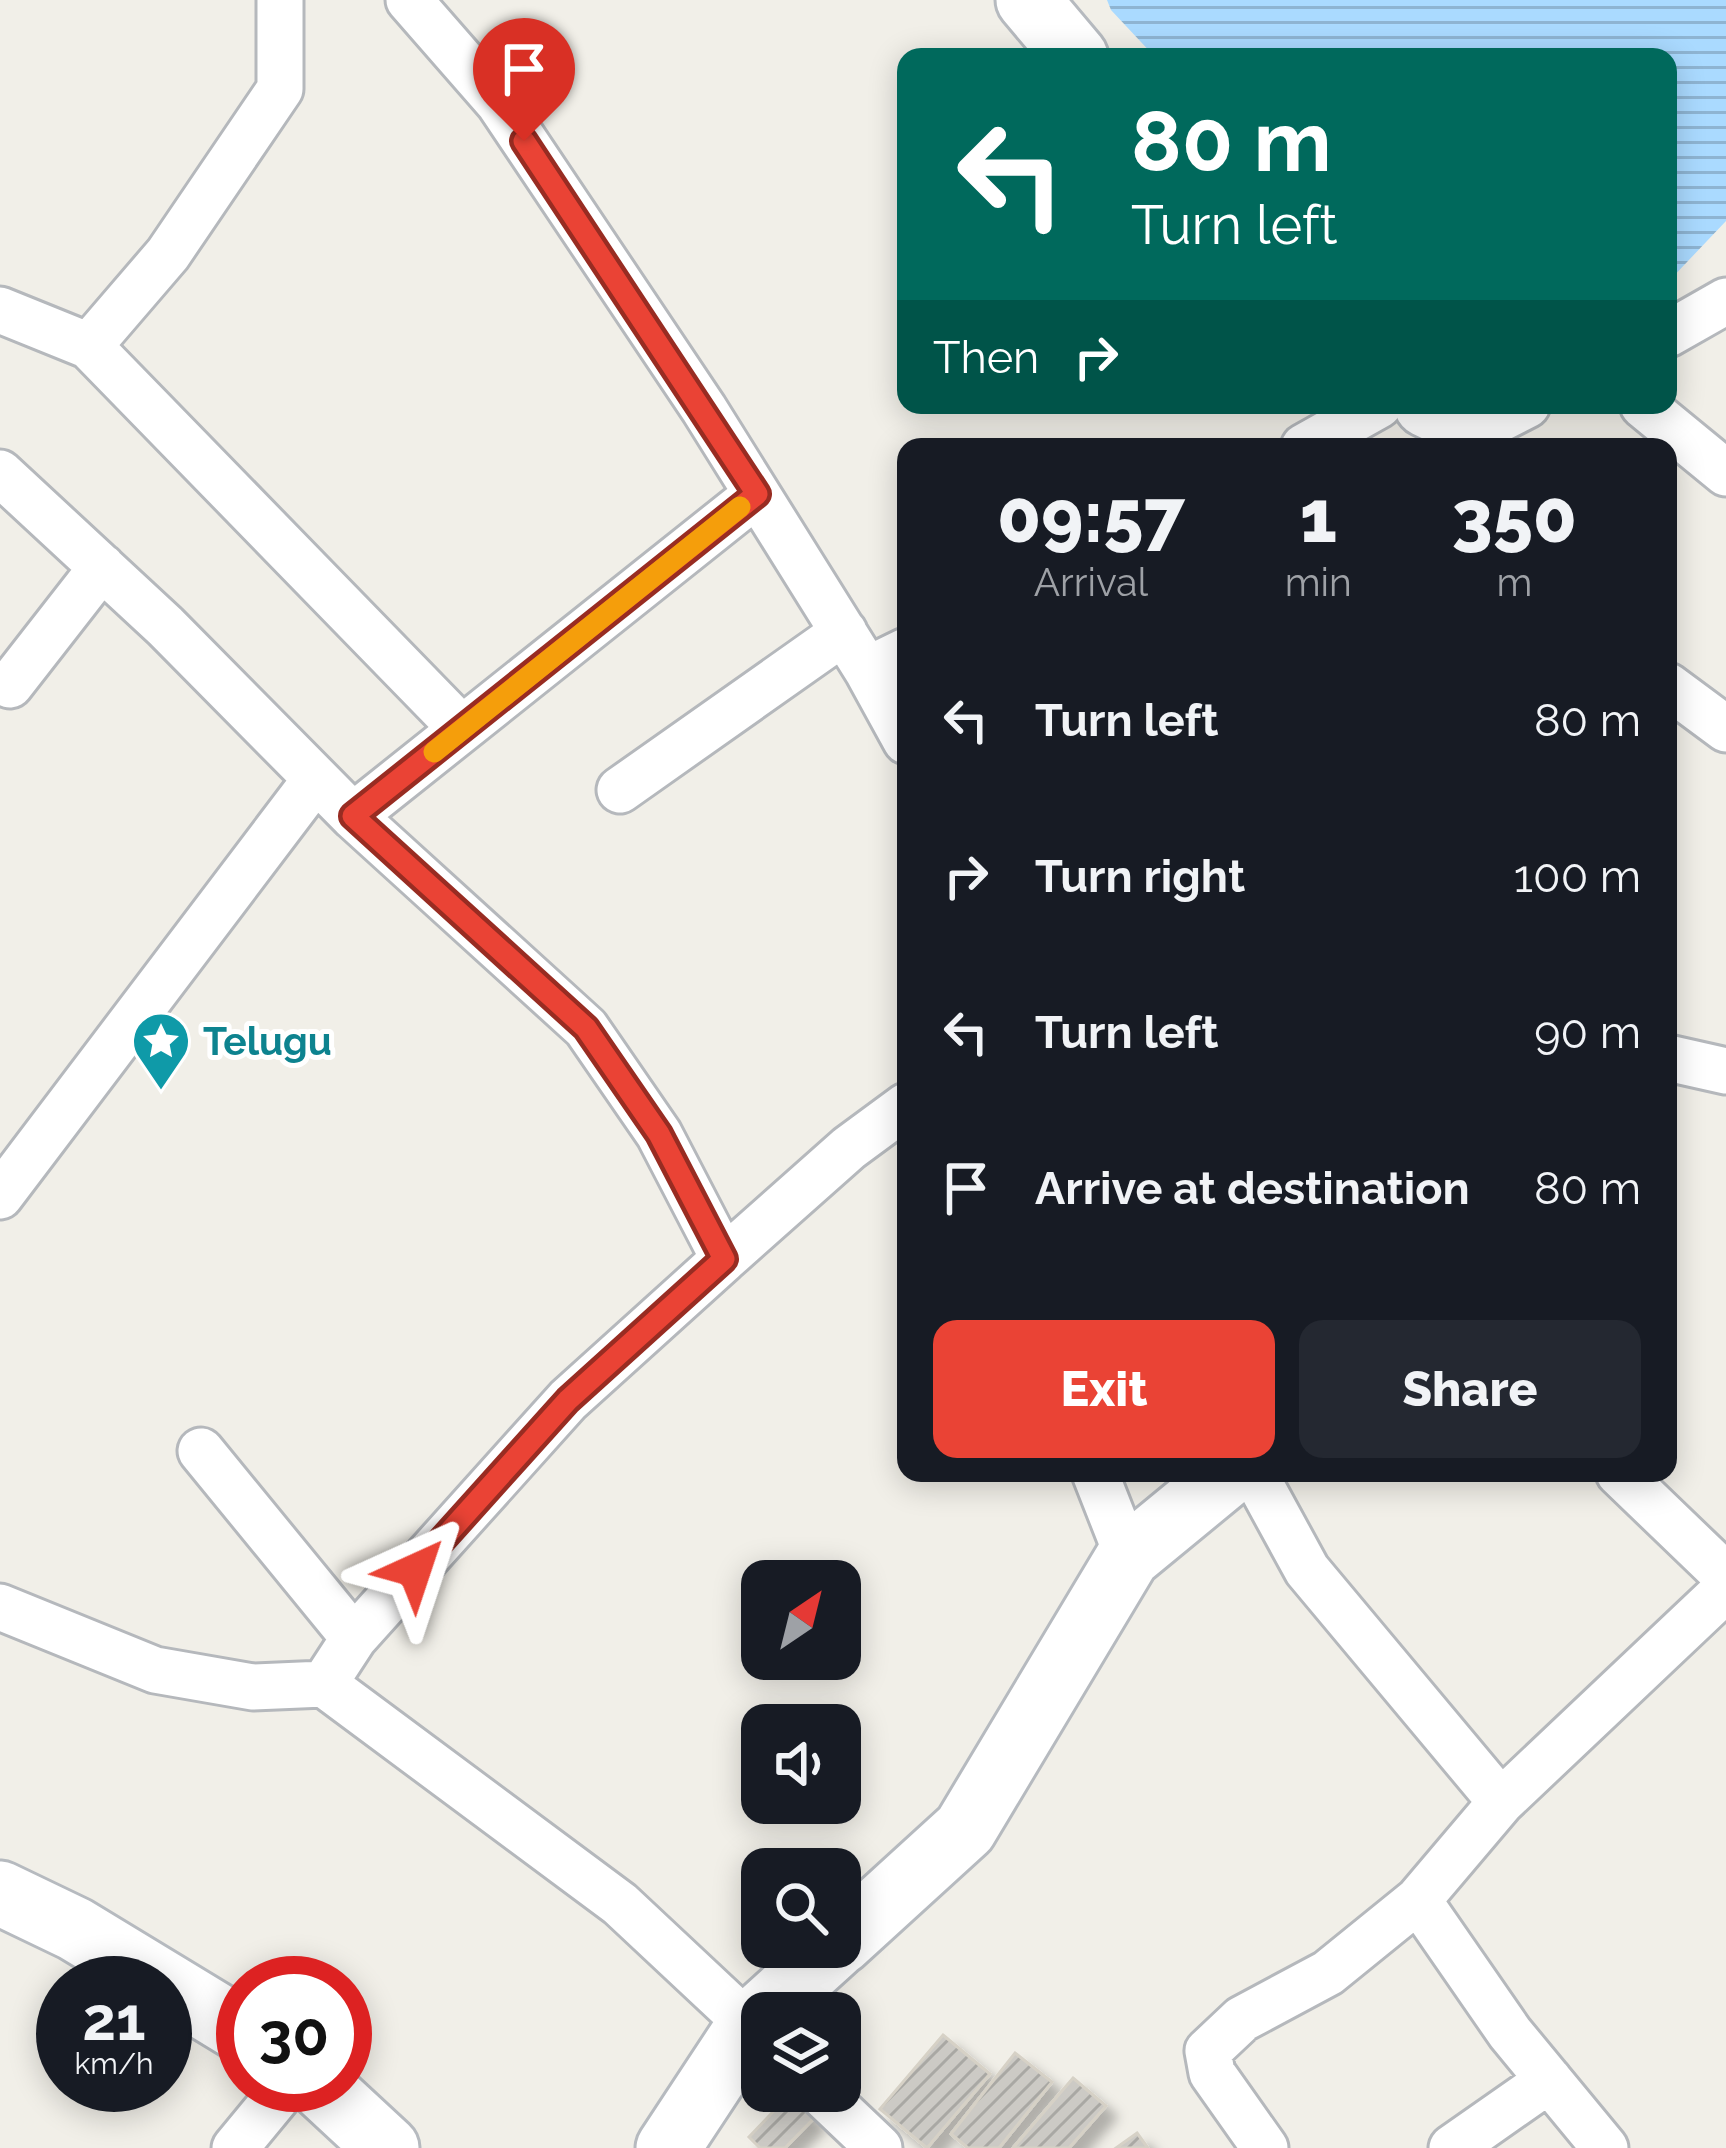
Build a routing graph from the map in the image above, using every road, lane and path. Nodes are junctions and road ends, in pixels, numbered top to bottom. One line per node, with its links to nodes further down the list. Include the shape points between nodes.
1 (280, 0): 8 (street, via 280,89 168,254)
2 (409, 0): 14 (street, via 499,103)
3 (1028, 0): 4 (main road)
4 (1068, 48)
5 (1726, 301): 7 (street)
6 (0, 310): 8 (street)
7 (1677, 329)
8 (89, 346): 20 (street)
9 (1363, 414): 11 (street)
10 (1653, 414): 13 (street)
11 (1320, 438)
12 (0, 473): 15 (street)
13 (1726, 473)
14 (757, 494): 16 (street); 20 (street)
15 (102, 567): 17 (street); 22 (street)
16 (872, 651): 19 (street); 23 (street)
17 (3, 686)
18 (1677, 693): 21 (street)
19 (897, 717)
20 (462, 729): 24 (street)
21 (1726, 729)
22 (316, 780): 24 (street); 28 (street)
23 (620, 790)
24 (353, 816): 29 (street, via 586,1028 659,1134)
25 (1677, 1060): 26 (street)
26 (1726, 1071)
27 (897, 1113): 29 (street)
28 (0, 1196)
29 (724, 1259): 39 (street, via 568,1400)
30 (201, 1451): 39 (street)
31 (1099, 1482): 35 (street)
32 (1219, 1482): 35 (main road)
33 (1259, 1482): 41 (street, via 1307,1570)
34 (1628, 1482): 36 (street)
35 (1128, 1557): 44 (main road, via 965,1829)
36 (1726, 1576)
37 (1726, 1589): 41 (street)
38 (0, 1607): 40 (street, via 155,1670 253,1687)
39 (354, 1638): 40 (street)
40 (324, 1684): 47 (street, via 620,1904)
41 (1501, 1802): 43 (street)
42 (0, 1893): 48 (main road)
43 (1418, 1900): 50 (street); 58 (street, via 1328,1973 1242,2019 1208,2051 1212,2073)
44 (861, 1924)
45 (814, 1968): 46 (main road)
46 (790, 1992)
47 (741, 2007)
48 (216, 2015)
49 (741, 2047): 56 (main road)
50 (1549, 2080): 59 (street); 60 (street)
51 (265, 2112): 54 (street)
52 (348, 2112): 55 (main road)
53 (841, 2112): 57 (street)
54 (235, 2148)
55 (387, 2148)
56 (668, 2148)
57 (879, 2148)
58 (1265, 2148)
59 (1452, 2148)
60 (1605, 2148)

